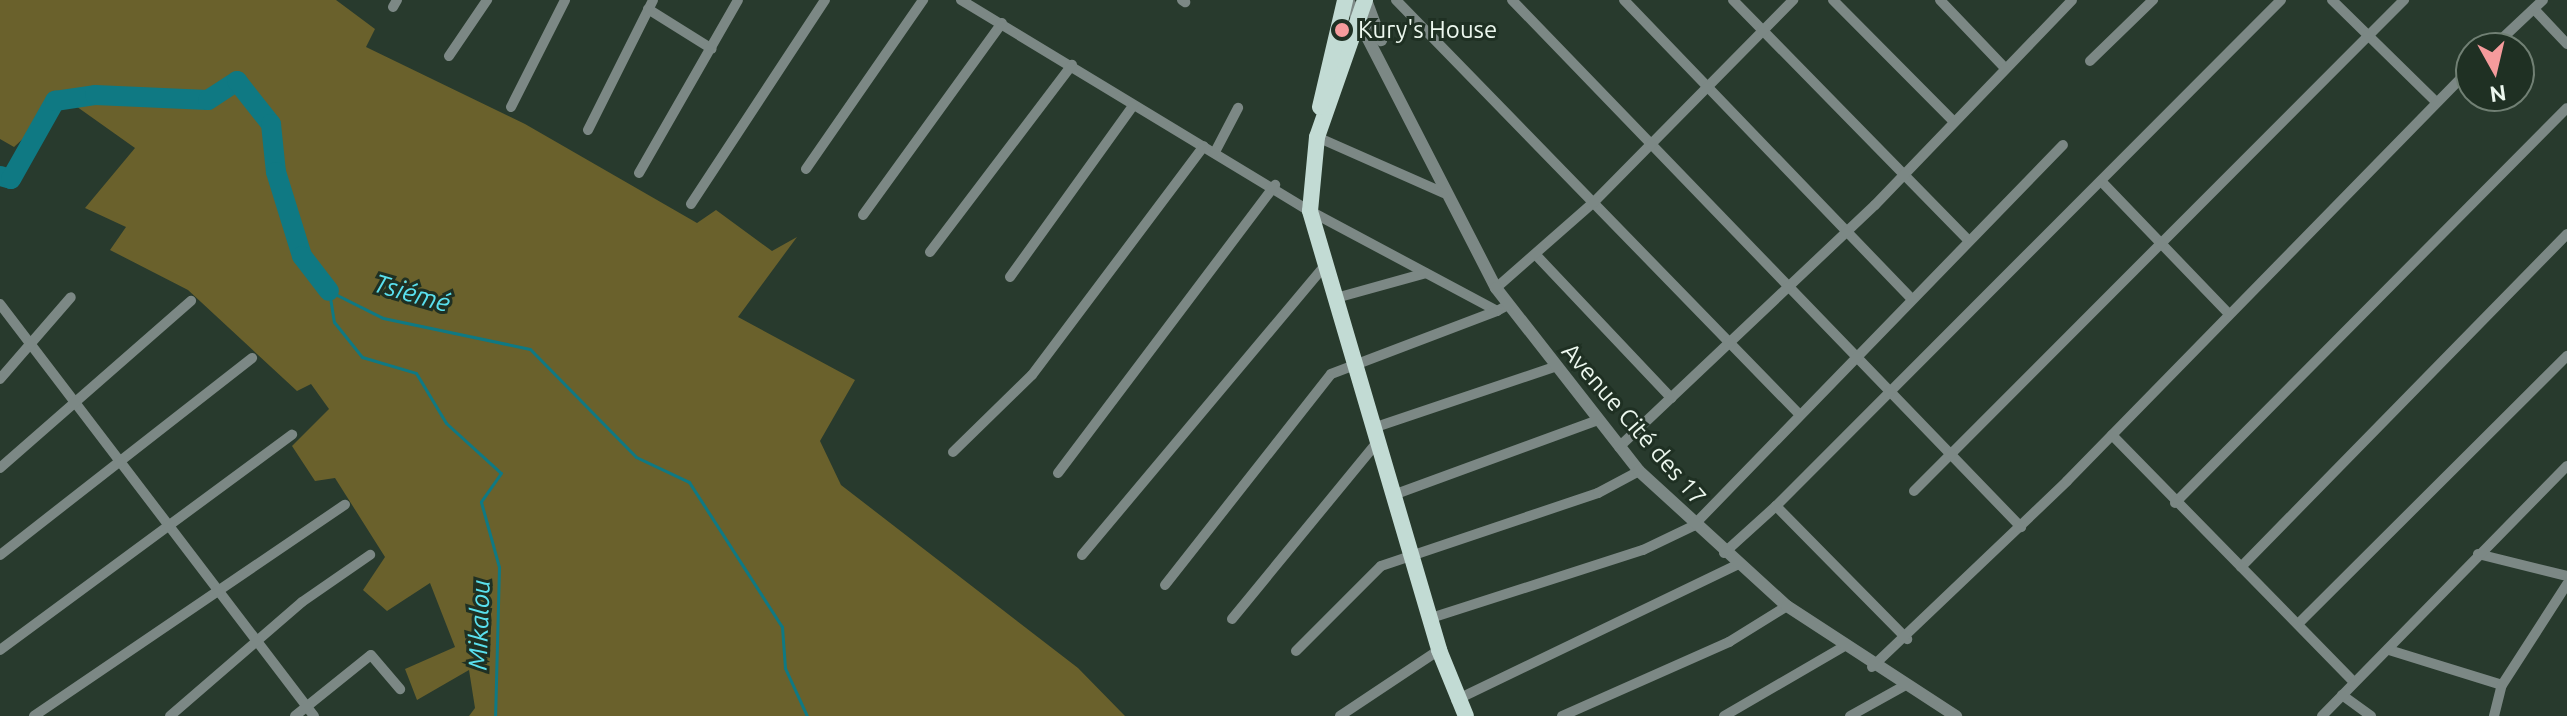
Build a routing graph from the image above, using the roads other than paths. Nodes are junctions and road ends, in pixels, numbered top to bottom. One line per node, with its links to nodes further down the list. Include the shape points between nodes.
1 (487, 0): 31 (street)
2 (565, 0): 40 (street)
3 (738, 0): 30 (street)
4 (825, 0): 57 (street)
5 (923, 0): 50 (street)
6 (961, 0): 25 (street)
7 (1347, 0): 24 (street); 45 (main road)
8 (1365, 0): 24 (main road); 34 (street)
9 (1396, 0): 56 (street)
10 (1512, 0): 46 (street)
11 (1624, 0): 37 (street)
12 (1733, 0): 26 (street)
13 (1793, 0): 26 (street)
14 (1833, 0): 43 (street)
15 (1940, 0): 35 (street)
16 (2153, 0): 32 (street)
17 (2281, 0): 53 (street)
18 (2332, 0): 28 (street)
19 (2404, 0): 28 (street)
20 (2543, 0): 23 (street)
21 (2067, 2): 35 (street)
22 (650, 4): 30 (street); 44 (street)
23 (2534, 9): 27 (street); 29 (street)
24 (1363, 21): 34 (street); 45 (main road)
25 (1002, 23): 33 (street); 59 (street)
26 (1764, 31): 37 (street); 52 (street)
27 (2509, 32)
28 (2369, 36): 38 (street); 63 (street)
29 (2567, 44)
30 (712, 49): 51 (street)
31 (449, 56)
32 (2090, 61)
33 (1072, 65): 39 (street); 64 (street)
34 (1387, 66): 55 (street, Avenue Cité des 17)
35 (2005, 68): 43 (street)
36 (2455, 83): 38 (street)
37 (1711, 88): 46 (street); 60 (street)
38 (2435, 101): 77 (street)
39 (1133, 106): 48 (street); 68 (street)
40 (511, 107)
41 (1238, 108): 49 (street)
42 (2567, 108): 104 (street)
43 (1954, 122): 52 (street)
44 (588, 130)
45 (1317, 136): 55 (street); 58 (main road)
46 (1653, 142): 56 (street); 69 (street)
47 (2063, 145): 62 (street)
48 (1204, 146): 49 (street); 95 (street, via 1062,338)
49 (1215, 152): 54 (street)
50 (806, 169)
51 (639, 173)
52 (1900, 176): 60 (street); 62 (street)
53 (2101, 181): 63 (street); 86 (street)
54 (1275, 185): 58 (street); 101 (street)
55 (1444, 193): 70 (street, Avenue Cité des 17)
56 (1594, 202): 65 (street); 78 (street)
57 (691, 204)
58 (1310, 211): 66 (main road); 67 (street)
59 (863, 215)
60 (1848, 231): 69 (street); 73 (street)
61 (2567, 234): 117 (street)
62 (1969, 241): 73 (street)
63 (2163, 246): 77 (street); 96 (street)
64 (930, 252)
65 (1536, 255): 70 (street); 87 (street)
66 (1326, 264): 72 (main road); 115 (street)
67 (1426, 273): 72 (street); 76 (street)
68 (1010, 277)
69 (1792, 286): 78 (street); 80 (street)
70 (1496, 288): 76 (street, Avenue Cité des 17)
71 (71, 297): 79 (street)
72 (1336, 298): 83 (main road)
73 (1912, 299): 80 (street)
74 (191, 301): 88 (street)
75 (0, 304): 79 (street)
76 (1503, 308): 83 (street); 84 (street, Avenue Cité des 17)
77 (2227, 312): 93 (street)
78 (1730, 342): 87 (street); 89 (street)
79 (31, 344): 85 (street); 88 (street)
80 (1857, 355): 86 (street); 89 (street)
81 (2567, 356): 125 (street)
82 (252, 358): 97 (street)
83 (1356, 363): 91 (main road); 120 (street, via 1331,374)
84 (1554, 367): 90 (street, Avenue Cité des 17); 91 (street)
85 (0, 379)
86 (1891, 390): 96 (street); 106 (street)
87 (1671, 398): 94 (street)
88 (77, 405): 97 (street); 99 (street)
89 (1800, 415): 107 (street)
90 (1596, 421): 94 (street, Avenue Cité des 17); 103 (street)
91 (1378, 433): 103 (main road); 124 (street)
92 (292, 435): 108 (street)
93 (2112, 435): 104 (street); 109 (street)
94 (1619, 447): 100 (street, Avenue Cité des 17)
95 (953, 452)
96 (1952, 453): 102 (street); 109 (street)
97 (125, 463): 108 (street); 113 (street)
98 (2567, 466): 112 (street)
99 (0, 468)
100 (1639, 471): 107 (street, Avenue Cité des 17); 110 (street, via 1598,493)
101 (1058, 473)
102 (1914, 491)
103 (1396, 494): 110 (main road)
104 (2175, 503): 117 (street)
105 (345, 505): 121 (street)
106 (1776, 506): 111 (street); 127 (street)
107 (1693, 526): 111 (street, Avenue Cité des 17); 123 (street, via 1643,550)
108 (175, 527): 121 (street); 129 (street)
109 (2021, 527): 127 (street)
110 (1413, 551): 123 (main road); 132 (street, via 1381,566)
111 (1724, 553): 116 (street, Avenue Cité des 17)
112 (2478, 554): 118 (street); 131 (street)
113 (0, 555)
114 (370, 555): 126 (street)
115 (1082, 555)
116 (1737, 565): 122 (street, Avenue Cité des 17); 139 (street)
117 (2241, 567): 125 (street)
118 (2567, 576)
119 (2567, 584): 135 (street)
120 (1165, 585)
121 (220, 590): 126 (street); 141 (street)
122 (1787, 606): 128 (street, Avenue Cité des 17); 147 (street, via 1729,642)
123 (1431, 618): 130 (main road)
124 (1232, 619)
125 (2298, 624): 134 (street)
126 (257, 639): 140 (street); 142 (street)
127 (1907, 639): 133 (street)
128 (1843, 647): 133 (street, Avenue Cité des 17); 148 (street)
129 (0, 650)
130 (1439, 650): 139 (main road); 145 (street)
131 (2389, 650): 134 (street); 135 (street)
132 (1296, 651)
133 (1872, 667): 136 (street, Avenue Cité des 17)
134 (2354, 682): 138 (street)
135 (2502, 685): 153 (street)
136 (1904, 686): 149 (street); 150 (street, Avenue Cité des 17)
137 (400, 689): 140 (street, via 371,655)
138 (2342, 695): 151 (street); 152 (street)
139 (1456, 700): 146 (main road)
140 (306, 705): 143 (street); 144 (street)
141 (34, 716)
142 (170, 716)
143 (295, 716)
144 (314, 716)
145 (1340, 716)
146 (1466, 716)
147 (1562, 716)
148 (1724, 716)
149 (1850, 716)
150 (1956, 716)
151 (2322, 716)
152 (2371, 716)
153 (2494, 716)

